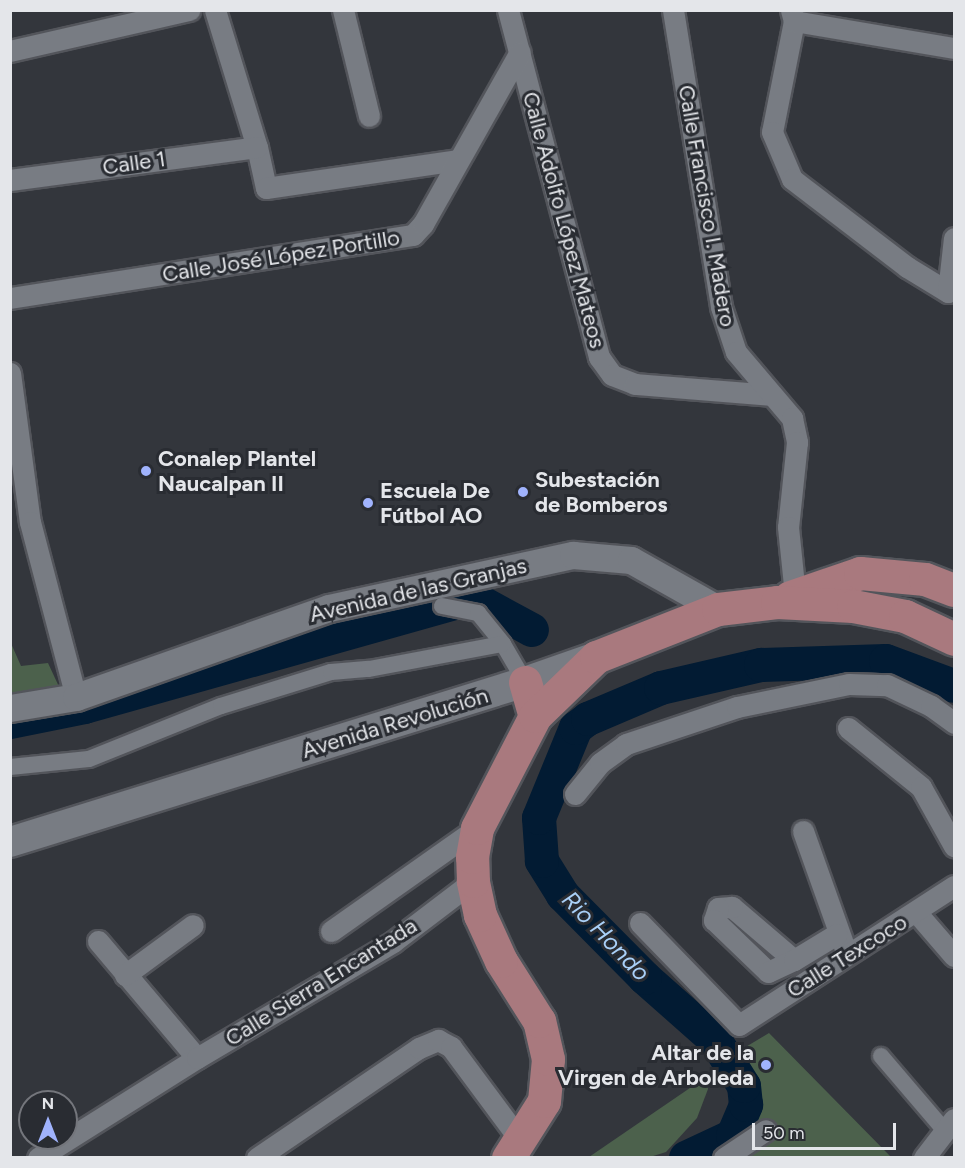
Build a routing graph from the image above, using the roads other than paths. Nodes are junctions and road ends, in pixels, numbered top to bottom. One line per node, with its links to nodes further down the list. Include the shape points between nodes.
1 (189, 10): 8 (street)
2 (214, 10): 11 (street)
3 (343, 10): 10 (street)
4 (508, 10): 9 (street, Calle Adolfo López Mateos)
5 (673, 10): 17 (street, Calle Francisco I. Madero, via 721,307 736,352)
6 (795, 14): 7 (street); 14 (street, via 772,132 792,179 907,267 948,292)
7 (954, 48)
8 (10, 51)
9 (520, 52): 12 (street, Calle José López Portillo); 17 (street, Calle Adolfo López Mateos, via 599,357 612,375 635,384)
10 (369, 116)
11 (257, 147): 12 (street, via 266,188); 13 (street, Calle 1)
12 (457, 160): 15 (street, Calle José López Portillo, via 423,224 413,235)
13 (10, 180)
14 (954, 238)
15 (10, 298)
16 (10, 373): 26 (street, via 30,522)
17 (772, 395): 19 (street, Calle Francisco I. Madero, via 792,418 797,442)
18 (954, 590): 19 (main road, Avenida Revolución, via 925,579 860,573)
19 (786, 598): 21 (main road, Avenida Revolución); 22 (main road, Avenida Revolución, via 905,616)
20 (442, 606): 23 (street, via 478,613)
21 (718, 609): 24 (main road, Avenida Revolución); 26 (street, Avenida de las Granjas, via 631,560 573,555 329,608)
22 (954, 639)
23 (503, 644): 25 (street); 31 (street, via 369,669 331,672 221,706 89,759)
24 (596, 657): 25 (main road, Avenida Revolución); 28 (main road)
25 (525, 682): 28 (main road); 35 (main road, Avenida Revolución)
26 (76, 697): 27 (street, Avenida de las Granjas)
27 (10, 708)
28 (535, 716): 33 (main road)
29 (954, 723): 32 (street, via 931,706 887,686 849,684 737,706 626,744 600,763)
30 (848, 728): 36 (street, via 921,787)
31 (10, 767)
32 (575, 794)
33 (477, 828): 37 (main road); 42 (street)
34 (803, 831): 43 (street)
35 (10, 842)
36 (954, 846)
37 (473, 881): 50 (street, Calle Sierra Encantada, via 393,942); 53 (main road, via 480,915 501,961 539,1021 548,1059 544,1101)
38 (954, 886): 39 (street, Calle Texcoco)
39 (916, 912): 45 (street, Calle Texcoco); 46 (street)
40 (640, 923): 45 (street, Calle Texcoco, via 740,1025)
41 (193, 925): 48 (street)
42 (331, 931)
43 (837, 934): 45 (street); 47 (street)
44 (98, 941): 48 (street)
45 (848, 954)
46 (954, 956)
47 (794, 960): 47 (street, via 732,907 718,908 714,921 768,972)
48 (125, 975): 50 (street)
49 (881, 1056): 51 (street)
50 (197, 1058): 54 (street, Calle Sierra Encantada)
51 (950, 1125): 57 (street)
52 (765, 1130): 56 (street)
53 (514, 1149): 55 (street, via 451,1047 438,1040 419,1048)
54 (38, 1158)
55 (257, 1158)
56 (724, 1158)
57 (924, 1158)

